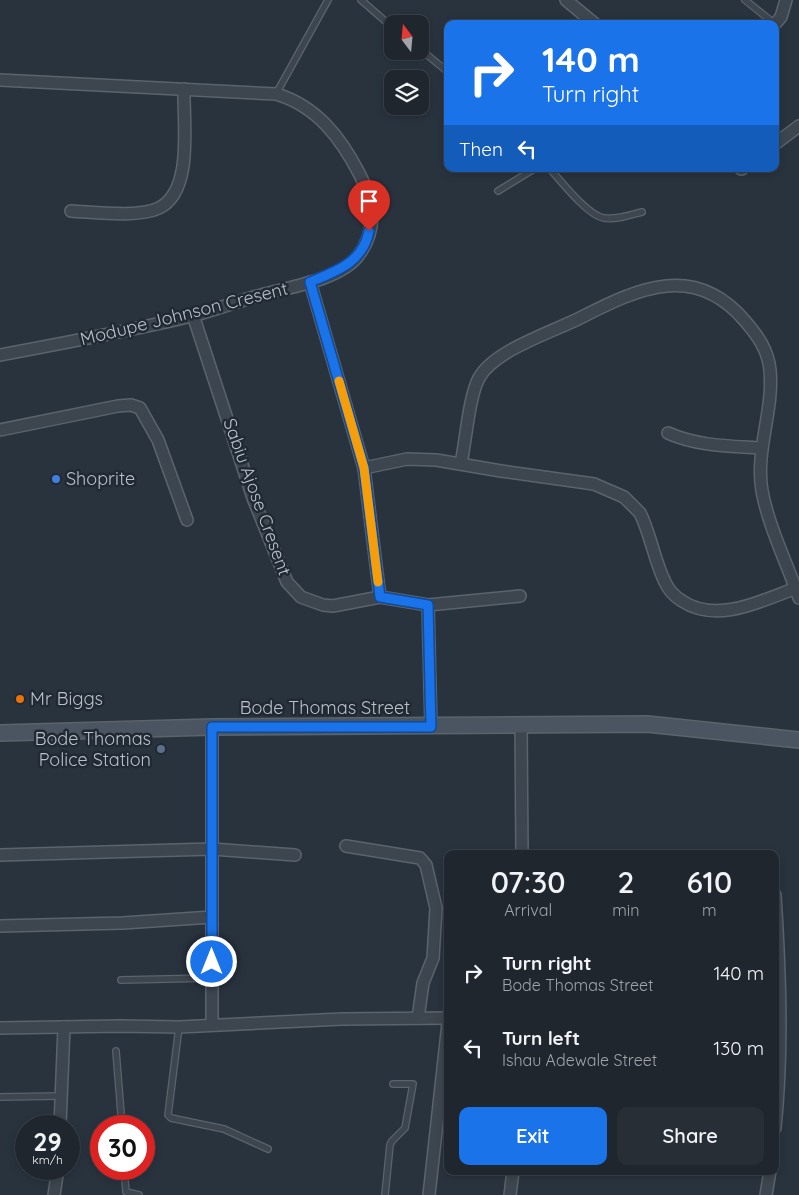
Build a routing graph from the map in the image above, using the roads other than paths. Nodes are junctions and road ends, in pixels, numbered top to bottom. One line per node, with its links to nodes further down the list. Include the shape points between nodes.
1 (328, 0): 14 (lane)
2 (361, 0): 6 (lane)
3 (566, 0): 7 (street)
4 (745, 0): 8 (lane)
5 (786, 0): 9 (street)
6 (384, 20)
7 (590, 20)
8 (770, 20)
9 (778, 20)
10 (429, 56): 11 (lane)
11 (444, 69)
12 (0, 80): 13 (street, Modupe Johnson Cresent)
13 (184, 89): 14 (street, Modupe Johnson Cresent); 20 (street, via 184,162 178,189 171,198 160,208 145,211)
14 (276, 94): 22 (street, Modupe Johnson Cresent, via 292,99 322,118 358,171 373,206 367,242 357,258 340,270)
15 (799, 126): 16 (street)
16 (779, 141)
17 (529, 172): 19 (lane)
18 (553, 172): 21 (lane, via 602,218)
19 (498, 191)
20 (70, 211)
21 (642, 212)
22 (310, 282): 23 (street, Modupe Johnson Cresent); 29 (street)
23 (193, 315): 24 (street, Modupe Johnson Cresent); 33 (street, Sabiu Ajose Cresent, via 253,498 287,582 301,597 322,605)
24 (0, 355)
25 (0, 430): 30 (street, via 118,406 140,408 158,440)
26 (668, 433): 27 (street, via 708,444)
27 (761, 448): 28 (street, via 770,390 770,371 763,344 725,301 700,288 680,284 632,294 500,357 479,378 473,394); 31 (street, via 762,490)
28 (461, 463): 29 (street, via 407,459); 31 (street, via 500,472 594,484 624,496 640,513 664,582 672,594 694,609 712,612 736,609)
29 (364, 468): 33 (street)
30 (187, 520)
31 (797, 593)
32 (520, 596): 34 (street)
33 (380, 597): 34 (street)
34 (428, 605): 37 (street)
35 (521, 724): 37 (main road, Bode Thomas Street); 39 (main road, Bode Thomas Street, via 647,724); 42 (street)
36 (212, 727): 37 (main road, Bode Thomas Street); 38 (main road, Bode Thomas Street); 41 (street)
37 (431, 727)
38 (0, 734)
39 (799, 740)
40 (346, 846): 49 (street, via 420,858 426,864 436,908 434,958 423,983)
41 (212, 850): 43 (street); 44 (street); 45 (street)
42 (522, 850)
43 (0, 855)
44 (295, 855)
45 (212, 917): 46 (street); 47 (street)
46 (0, 926)
47 (212, 978): 48 (lane); 51 (street)
48 (121, 980)
49 (418, 1018): 50 (street); 51 (street)
50 (444, 1018)
51 (212, 1025): 53 (street)
52 (64, 1027): 53 (street); 54 (street); 58 (street)
53 (179, 1027): 62 (lane, via 168,1116 224,1129)
54 (0, 1028)
55 (116, 1051): 61 (lane)
56 (444, 1059): 71 (street)
57 (393, 1084): 70 (lane, via 413,1084 405,1128 390,1146)
58 (60, 1096): 59 (lane); 60 (street)
59 (0, 1097)
60 (60, 1115)
61 (121, 1115)
62 (268, 1149)
63 (512, 1175): 72 (street)
64 (769, 1175): 73 (street)
65 (56, 1180): 68 (street)
66 (125, 1180): 67 (lane)
67 (126, 1194): 69 (lane)
68 (54, 1195)
69 (138, 1195)
70 (385, 1195)
71 (429, 1195)
72 (510, 1195)
73 (766, 1195)

